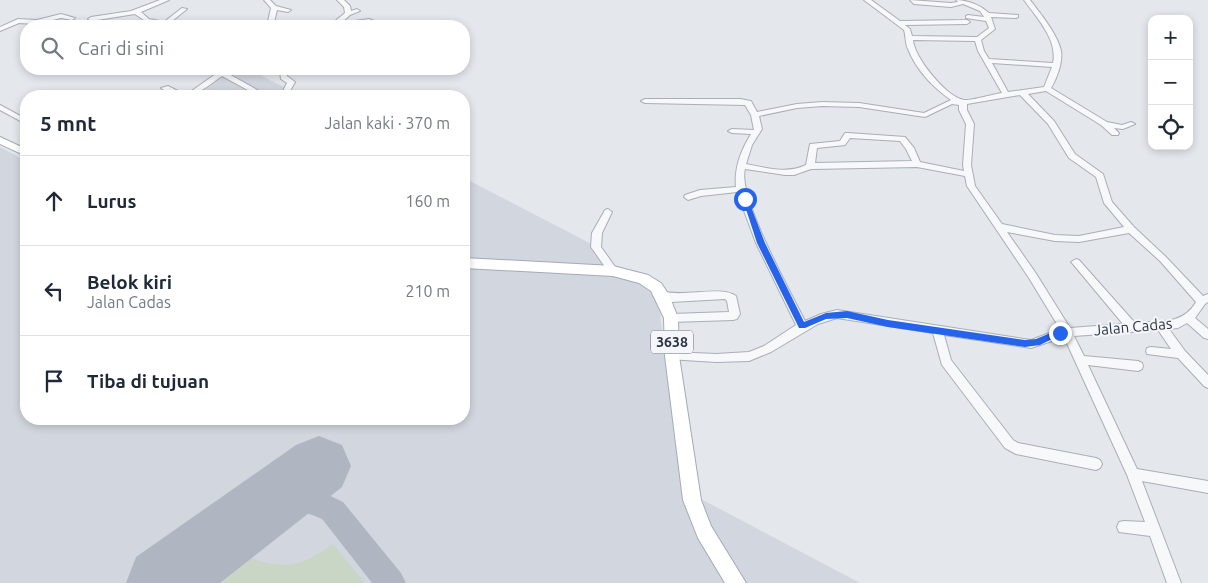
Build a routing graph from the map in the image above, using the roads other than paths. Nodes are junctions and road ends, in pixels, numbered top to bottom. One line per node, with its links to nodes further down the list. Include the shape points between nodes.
1 (166, 0): 12 (street)
2 (266, 0): 8 (street)
3 (340, 0): 13 (street, via 347,6)
4 (867, 0): 24 (street)
5 (912, 0): 7 (street, via 941,5)
6 (1027, 0): 29 (street, via 1058,49)
7 (961, 1): 15 (street, via 983,10)
8 (274, 8): 10 (street); 21 (street)
9 (184, 9): 20 (street)
10 (288, 10)
11 (357, 11): 13 (street)
12 (137, 12): 17 (street); 19 (street)
13 (348, 14): 22 (street)
14 (1016, 16): 15 (street)
15 (988, 17): 24 (street); 27 (street, via 992,29)
16 (72, 18): 18 (street, via 61,16)
17 (91, 19)
18 (45, 20)
19 (147, 20)
20 (170, 20)
21 (271, 20)
22 (340, 20)
23 (20, 21): 25 (street)
24 (898, 23): 26 (street, via 907,30)
25 (0, 30)
26 (910, 38): 27 (street); 42 (street, via 911,49 919,62 945,92)
27 (978, 39): 28 (street)
28 (987, 61): 29 (street); 40 (street)
29 (1054, 65): 38 (street, via 1052,83)
30 (219, 75): 35 (street)
31 (231, 75): 36 (street)
32 (283, 75): 37 (street, via 291,81)
33 (165, 88): 34 (street)
34 (169, 90)
35 (198, 90)
36 (255, 90)
37 (286, 90)
38 (1047, 90): 39 (street); 46 (street)
39 (1023, 93): 40 (street); 61 (street, via 1051,123 1072,156 1100,176 1108,203)
40 (1006, 94): 42 (street)
41 (645, 101): 44 (street, via 740,101 748,103)
42 (963, 103): 44 (street, via 945,103 926,115 859,105 822,104); 56 (street, via 970,124)
43 (1, 108): 45 (street)
44 (755, 115): 49 (street, via 758,126)
45 (20, 119)
46 (1104, 123): 47 (street, via 1123,127); 50 (street)
47 (1131, 124)
48 (732, 131): 49 (street)
49 (755, 132): 54 (street)
50 (1115, 132)
51 (0, 140): 52 (main road)
52 (20, 150)
53 (917, 164): 55 (street); 55 (street, via 902,139 848,134 842,143 814,146); 56 (street)
54 (742, 166): 55 (street, via 786,174 801,172); 57 (street, via 738,179)
55 (810, 166)
56 (968, 174): 60 (street, via 971,186)
57 (740, 189): 58 (street); 70 (street, via 761,243)
58 (688, 197)
59 (608, 212): 64 (street, via 597,233 596,247)
60 (999, 227): 61 (street, via 1071,239 1093,238); 73 (street)
61 (1131, 229): 66 (street)
62 (1076, 262): 71 (street)
63 (470, 263): 64 (main road)
64 (614, 271): 65 (main road, via 643,279)
65 (662, 295): 67 (main road, 3638); 67 (street, via 671,298 727,296 732,299 735,314 730,317)
66 (1204, 299): 68 (street, Jalan Cadas)
67 (670, 318): 77 (main road, 3638)
68 (1189, 319): 69 (street, Jalan Cadas, via 1178,324); 74 (street)
69 (1160, 325): 71 (street, Jalan Cadas); 76 (street)
70 (802, 326): 72 (street, Jalan Cadas, via 826,316 847,314); 77 (street, Jalan Cadas, via 756,354)
71 (1133, 328): 73 (street, Jalan Cadas)
72 (938, 331): 73 (street, Jalan Cadas, via 1025,344); 81 (street, via 946,362 1009,444)
73 (1067, 332): 78 (street)
74 (1208, 335)
75 (1151, 351): 76 (street)
76 (1181, 354): 80 (street)
77 (672, 356): 86 (main road, 3638, via 692,500 697,517)
78 (1080, 360): 79 (street); 82 (street)
79 (1138, 366)
80 (1208, 383)
81 (1096, 464)
82 (1133, 474): 83 (street); 85 (street)
83 (1208, 487)
84 (1124, 527): 85 (street)
85 (1155, 530): 87 (street)
86 (736, 583)
87 (1174, 583)

